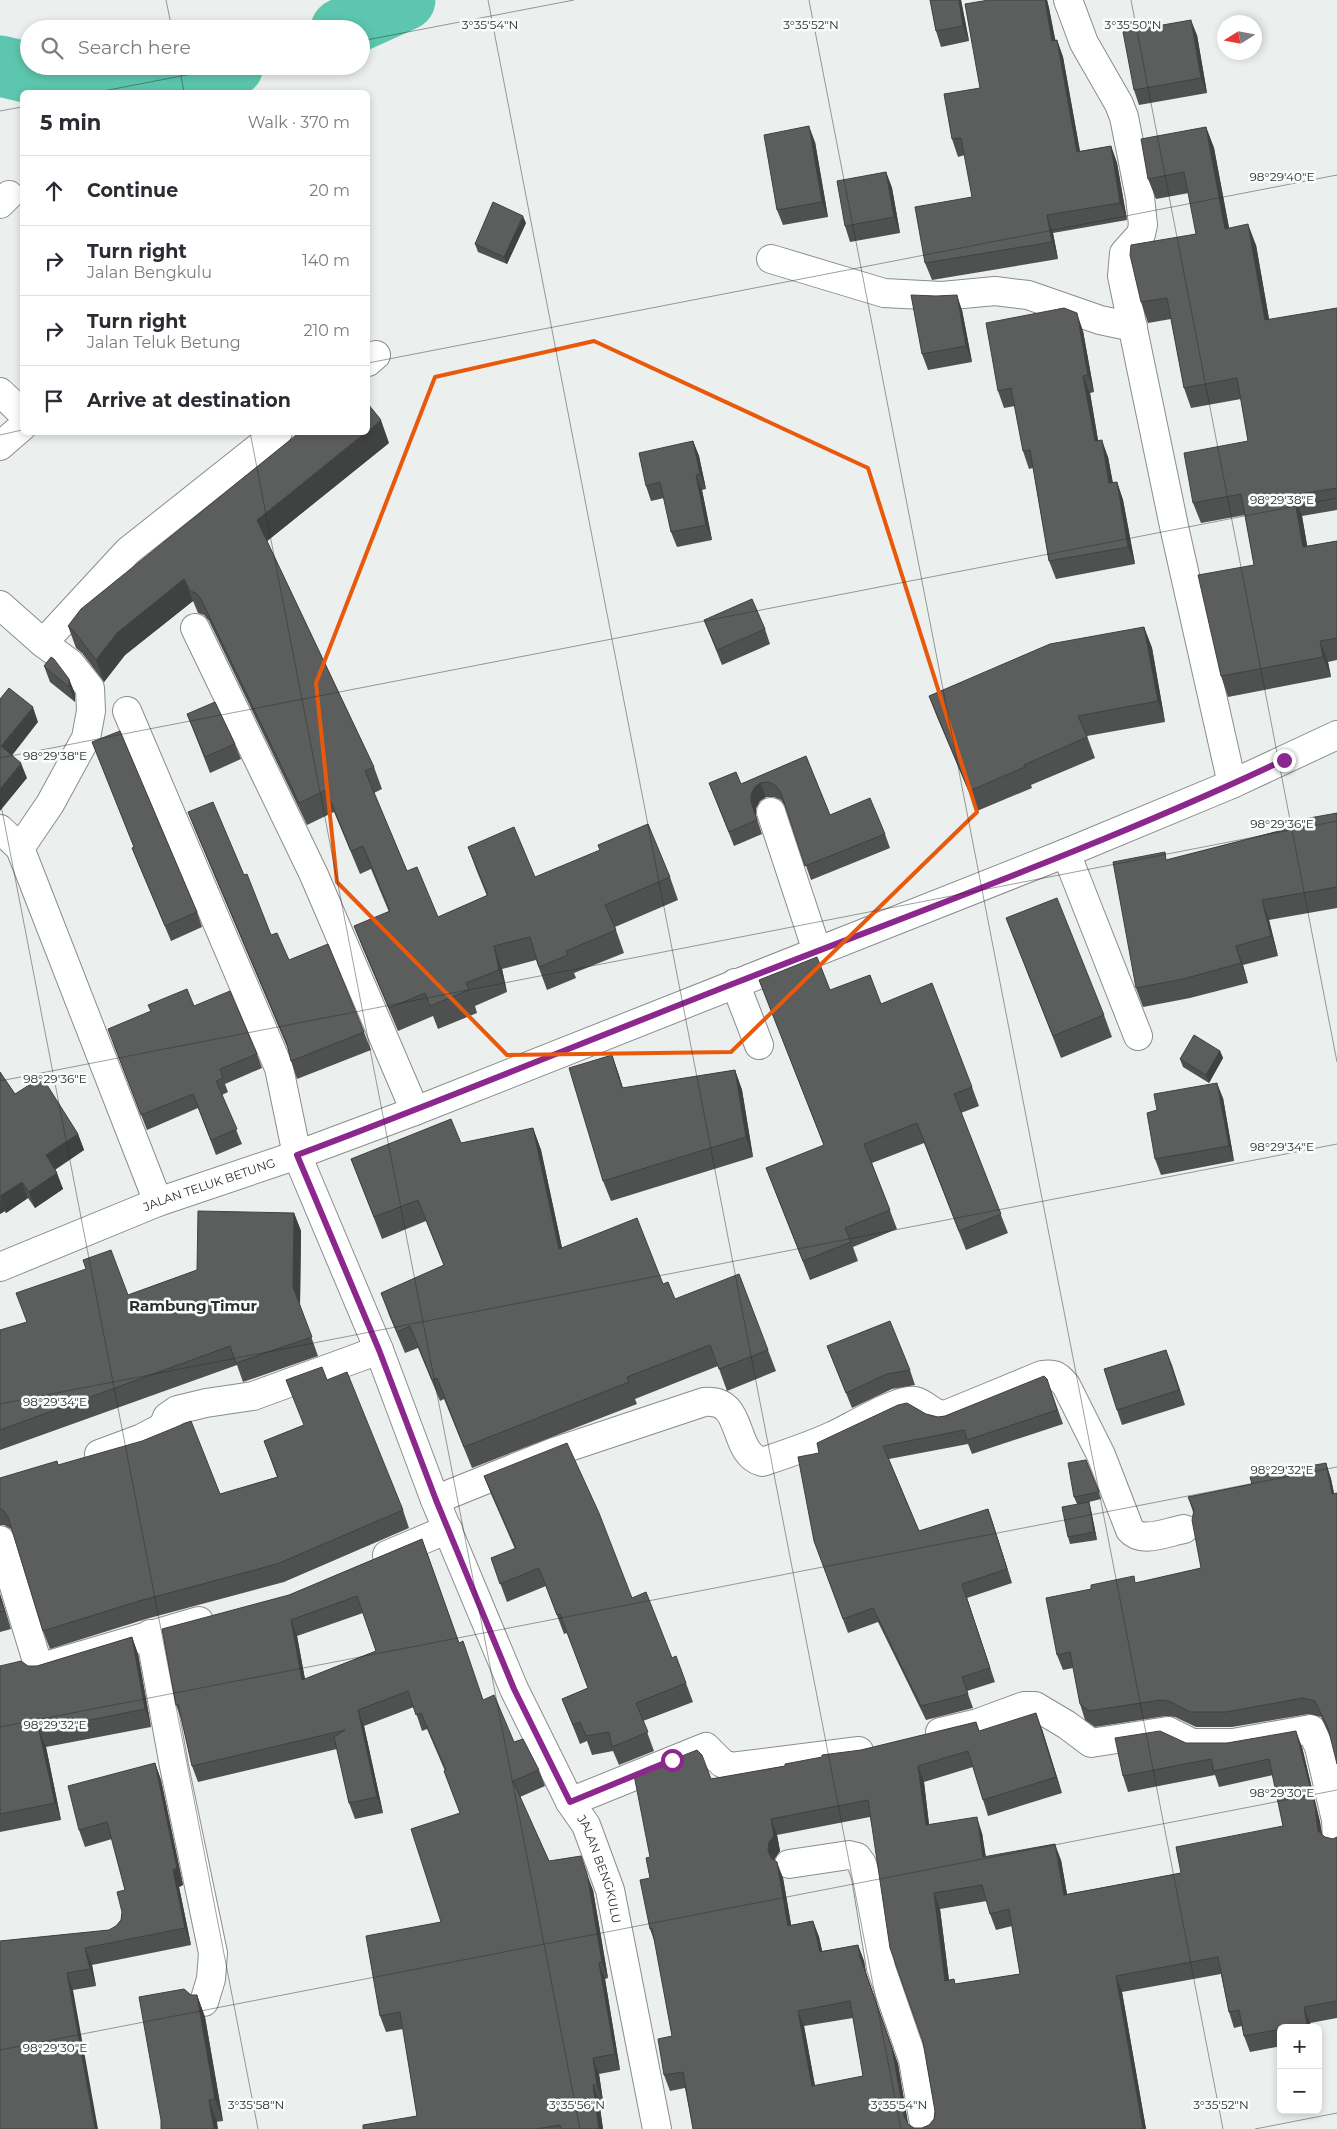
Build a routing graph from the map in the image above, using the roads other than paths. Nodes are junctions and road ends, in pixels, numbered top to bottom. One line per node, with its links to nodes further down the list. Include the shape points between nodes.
1 (1068, 0): 3 (street, via 1084,43 1119,104 1140,197 1141,234 1124,254 1122,264)
2 (771, 259): 3 (street, via 884,293 942,296 995,292 1028,295)
3 (1132, 328): 14 (street)
4 (0, 392): 5 (street)
5 (20, 411)
6 (20, 429): 8 (street)
7 (274, 435): 11 (street, via 128,551)
8 (0, 446)
9 (0, 605): 11 (street)
10 (195, 628): 23 (street, via 314,875)
11 (43, 643): 17 (street, via 70,663 90,688 91,711 86,738 50,804)
12 (126, 711): 24 (street, JALAN BENGKULU, via 279,1068)
13 (1337, 735): 14 (street, JALAN TELUK BETUNG)
14 (1232, 784): 18 (street, JALAN TELUK BETUNG)
15 (771, 812): 19 (street)
16 (0, 829): 17 (street)
17 (20, 848): 25 (street)
18 (1066, 853): 19 (street, JALAN TELUK BETUNG); 21 (street)
19 (817, 951): 20 (street, JALAN TELUK BETUNG)
20 (735, 983): 22 (street); 23 (street, JALAN TELUK BETUNG)
21 (1138, 1036)
22 (758, 1044)
23 (415, 1111): 24 (street, JALAN TELUK BETUNG)
24 (297, 1155): 25 (street, JALAN TELUK BETUNG); 27 (street, JALAN BENGKULU)
25 (158, 1202): 26 (street, JALAN TELUK BETUNG)
26 (0, 1267)
27 (379, 1350): 28 (street, via 253,1396 177,1410 166,1417 162,1427); 29 (street, JALAN BENGKULU)
28 (99, 1454)
29 (436, 1500): 30 (street, JALAN BENGKULU); 31 (street, via 554,1452 704,1402 714,1401 726,1408 748,1455 762,1462 833,1435 907,1401 915,1401 936,1415 945,1415 1052,1373 1066,1386 1101,1455 1135,1536)
30 (448, 1529): 33 (street); 38 (street, JALAN BENGKULU, via 514,1689)
31 (1184, 1529)
32 (0, 1540): 35 (street, via 39,1668)
33 (360, 1567)
34 (224, 1614): 35 (street)
35 (150, 1634): 41 (street, via 213,1952 211,1979)
36 (920, 1737): 39 (street, via 978,1723 1024,1706 1045,1710 1091,1743 1168,1732 1192,1744 1233,1742 1311,1729 1319,1747 1336,1820)
37 (882, 1746): 38 (street, via 731,1767 706,1747)
38 (570, 1802): 42 (street, JALAN BENGKULU, via 586,1825 610,1890)
39 (1337, 1839)
40 (789, 1864): 43 (street, via 849,1855 857,1857 862,1864 881,1968 912,2060)
41 (204, 2002)
42 (657, 2129)
43 (925, 2129)

